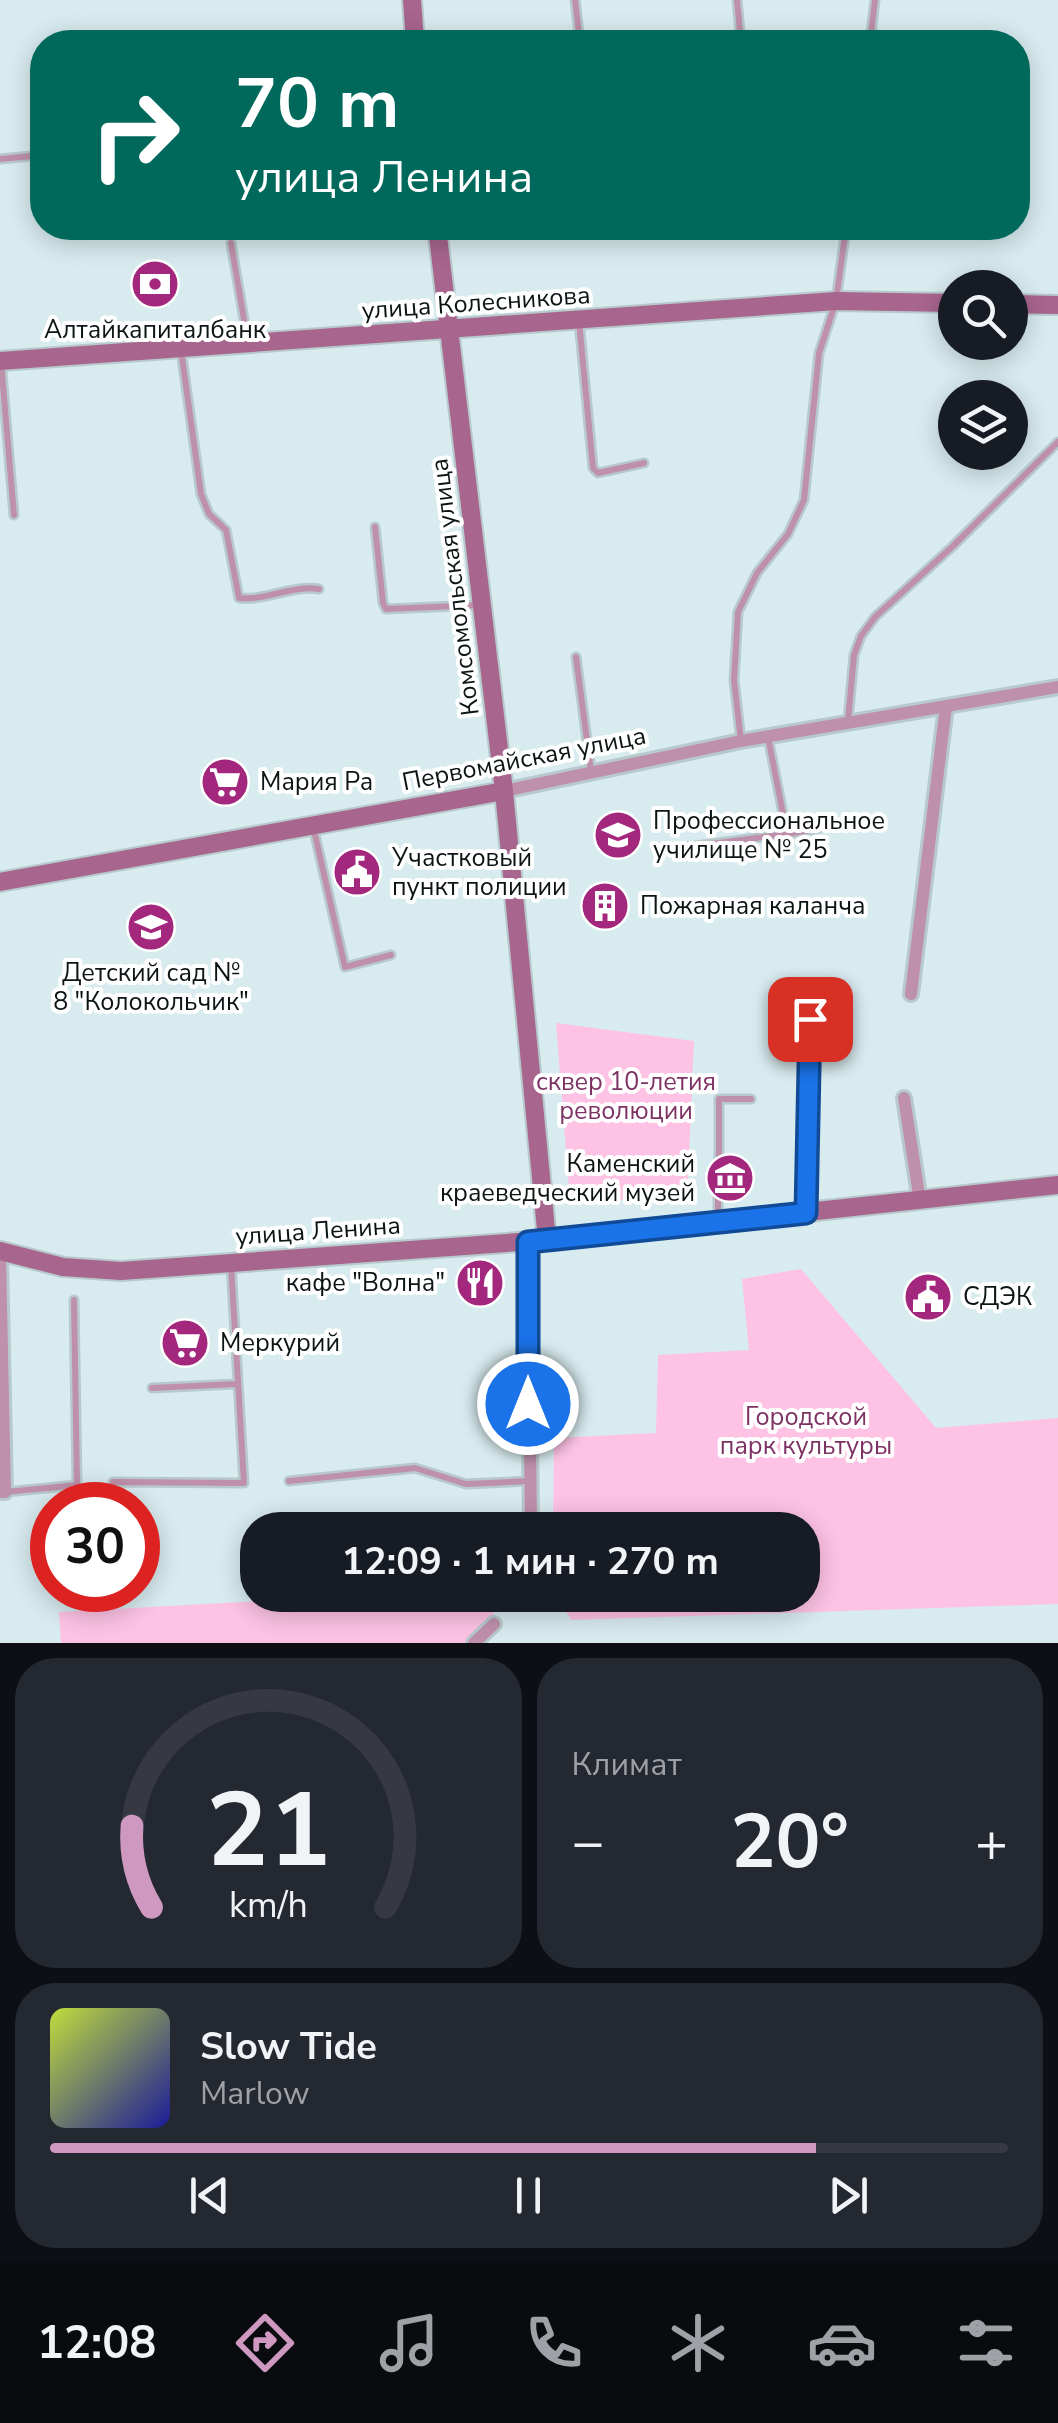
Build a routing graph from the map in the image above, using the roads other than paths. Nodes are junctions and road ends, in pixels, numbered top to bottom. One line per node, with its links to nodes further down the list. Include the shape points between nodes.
1 (412, 0): 5 (street)
2 (575, 0): 6 (lane)
3 (737, 0): 7 (lane)
4 (876, 0): 8 (lane)
5 (413, 30)
6 (579, 30)
7 (739, 30)
8 (872, 30)
9 (30, 156): 10 (lane)
10 (0, 159)
11 (438, 240): 19 (street, Комсомольская улица)
12 (844, 240): 14 (lane)
13 (231, 243): 20 (lane)
14 (836, 301): 15 (street, улица Колесникова); 18 (street, улица Колесникова); 34 (lane, via 819,354 804,500 738,612 734,680)
15 (938, 303)
16 (1028, 304): 17 (street)
17 (1058, 305)
18 (579, 320): 19 (street, улица Колесникова); 24 (lane, via 592,468 598,473)
19 (449, 330): 20 (street, улица Колесникова); 28 (street, Комсомольская улица)
20 (248, 344): 21 (street, улица Колесникова)
21 (180, 349): 22 (street, улица Колесникова); 27 (lane, via 202,494 209,514 226,530 239,598)
22 (0, 361): 25 (lane)
23 (1058, 442): 32 (lane, via 875,617 854,655)
24 (644, 463)
25 (14, 515)
26 (376, 527): 28 (lane, via 386,609)
27 (319, 589)
28 (482, 604): 36 (street, Комсомольская улица)
29 (576, 658): 35 (lane)
30 (1058, 687): 31 (street, Первомайская улица)
31 (946, 706): 32 (street, Первомайская улица); 43 (street)
32 (848, 722): 33 (street, Первомайская улица)
33 (768, 736): 34 (street, Первомайская улица); 39 (lane)
34 (741, 740): 35 (street, Первомайская улица)
35 (591, 772): 36 (street, Первомайская улица)
36 (504, 790): 37 (street, Первомайская улица); 53 (street, Комсомольская улица)
37 (313, 825): 41 (street, Первомайская улица); 42 (lane, via 345,967)
38 (836, 825): 39 (lane)
39 (786, 834): 40 (lane)
40 (656, 851)
41 (0, 882)
42 (390, 955)
43 (911, 994)
44 (810, 1019): 51 (lane)
45 (904, 1098): 50 (street)
46 (751, 1099): 47 (lane, via 720,1098)
47 (718, 1169)
48 (1058, 1185): 50 (street, улица Ленина)
49 (718, 1198): 52 (lane)
50 (920, 1201): 51 (street, улица Ленина)
51 (806, 1213): 52 (street, улица Ленина)
52 (718, 1222): 53 (street, улица Ленина)
53 (548, 1240): 54 (street, улица Ленина)
54 (528, 1242): 56 (street, улица Ленина); 61 (street)
55 (0, 1254): 56 (street, улица Ленина, via 121,1271); 63 (street)
56 (230, 1263): 58 (lane)
57 (74, 1300): 63 (lane, via 77,1485)
58 (236, 1384): 59 (lane); 62 (lane, via 244,1483)
59 (152, 1388)
60 (289, 1481): 61 (lane, via 415,1468 466,1484)
61 (530, 1481): 64 (street)
62 (160, 1482)
63 (2, 1492)
64 (531, 1512)
65 (494, 1624): 66 (street)
66 (474, 1643)

